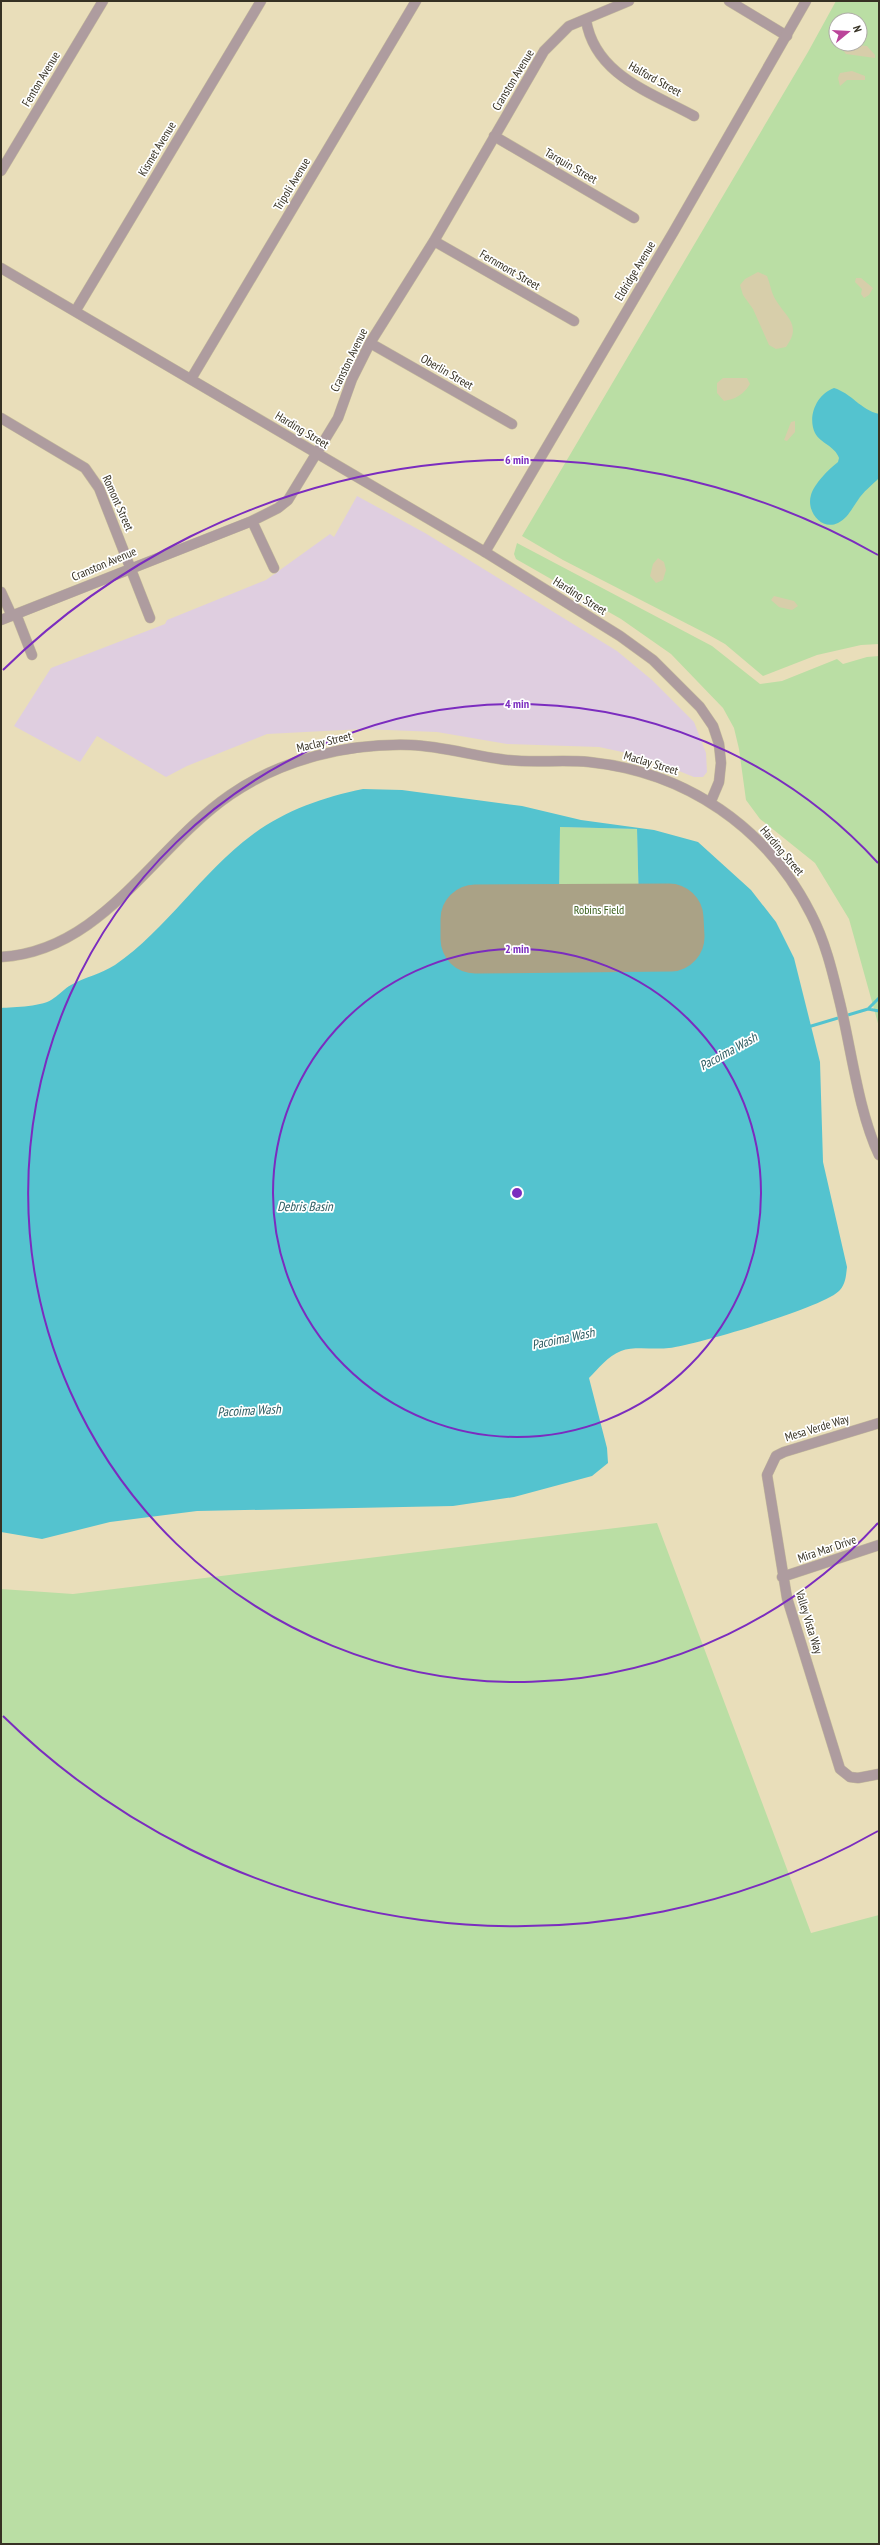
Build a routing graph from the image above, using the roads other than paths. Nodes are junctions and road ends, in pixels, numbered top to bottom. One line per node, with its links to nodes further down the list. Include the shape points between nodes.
1 (103, 1): 11 (street, Fenton Avenue)
2 (261, 1): 15 (street, Kismet Avenue)
3 (416, 1): 18 (street, Tripoli Avenue)
4 (628, 1): 7 (street, Cranston Avenue)
5 (729, 1): 8 (street)
6 (806, 1): 8 (street, Eldridge Avenue)
7 (586, 20): 9 (street, Halford Street, via 588,36 608,66 624,79); 10 (street, Cranston Avenue, via 569,26 544,51)
8 (787, 36): 23 (street, Eldridge Avenue)
9 (694, 116)
10 (494, 136): 12 (street, Tarquin Street); 13 (street, Cranston Avenue)
11 (1, 171)
12 (634, 218)
13 (434, 241): 16 (street, Fernmont Street); 17 (street, Cranston Avenue)
14 (1, 268): 15 (street, Harding Street)
15 (76, 310): 18 (street, Harding Street)
16 (574, 321)
17 (370, 343): 20 (street, Oberlin Street); 21 (street, Cranston Avenue, via 352,379 338,418)
18 (190, 379): 21 (street, Harding Street)
19 (1, 418): 24 (street, Romont Street, via 85,468 100,488)
20 (512, 424)
21 (316, 454): 22 (street, Cranston Avenue, via 288,500); 23 (street, Harding Street)
22 (252, 521): 24 (street, Cranston Avenue); 25 (street)
23 (484, 552): 31 (street, Harding Street, via 620,636 653,660 700,707 719,744 719,782)
24 (131, 567): 27 (street, Cranston Avenue); 28 (street, Romont Street)
25 (274, 568)
26 (1, 592): 27 (street)
27 (14, 615): 29 (street, Cranston Avenue); 30 (street)
28 (150, 618)
29 (1, 620)
30 (32, 655)
31 (711, 801): 32 (street, Maclay Street, via 673,782 634,770 590,762 507,760 413,745 350,748 302,759 257,778 228,796 185,834 93,923 51,947); 33 (street, Harding Street, via 761,843 797,888 826,948 868,1123)
32 (1, 957)
33 (879, 1155)
34 (879, 1423): 35 (street, Mesa Verde Way, via 784,1452 776,1456)
35 (770, 1467): 37 (street, Valley Vista Way, via 767,1475)
36 (879, 1545): 37 (street, Mira Mar Drive)
37 (782, 1577): 38 (street, Valley Vista Way, via 840,1769 850,1777)
38 (879, 1774)

